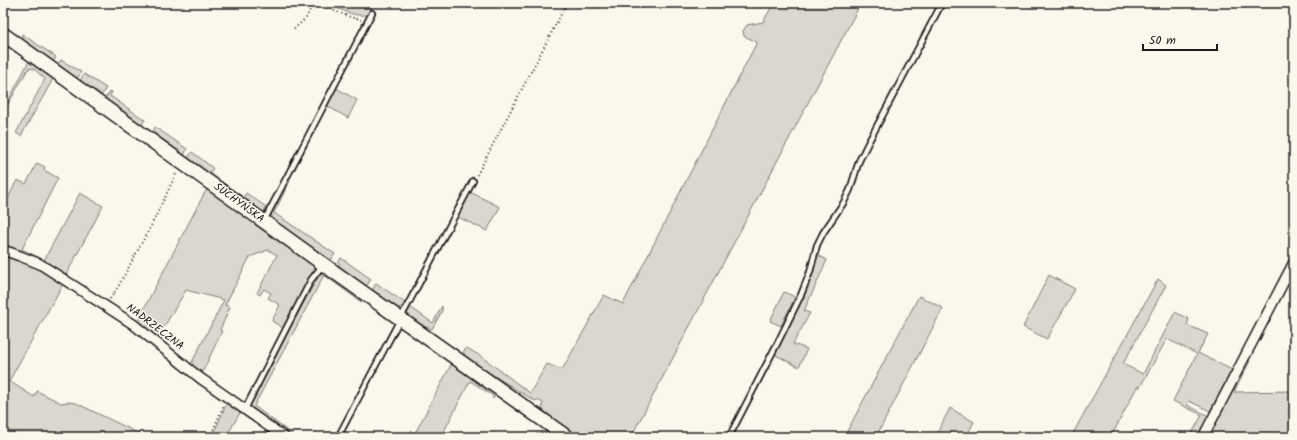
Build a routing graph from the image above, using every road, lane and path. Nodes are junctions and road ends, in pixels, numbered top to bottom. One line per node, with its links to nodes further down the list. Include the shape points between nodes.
1 (566, 3): 7 (path)
2 (942, 3): 20 (lane, via 868,143 844,202 817,245 801,295)
3 (371, 16): 4 (path, via 360,20 320,5 314,6); 8 (lane)
4 (294, 29)
5 (3, 34): 6 (street, SUCHYŃSKA)
6 (182, 162): 8 (street, SUCHYŃSKA); 12 (path, via 152,224 118,287)
7 (473, 181): 13 (lane)
8 (264, 221): 11 (street, SUCHYŃSKA)
9 (3, 250): 12 (street, NADRZECZNA, via 40,264)
10 (1294, 262): 21 (street)
11 (324, 264): 13 (street, SUCHYŃSKA); 15 (lane, via 311,280)
12 (105, 305): 14 (street, NADRZECZNA)
13 (400, 318): 18 (lane); 19 (street, SUCHYŃSKA)
14 (228, 397): 15 (street, NADRZECZNA); 16 (path)
15 (245, 409): 17 (street, NADRZECZNA)
16 (210, 437)
17 (284, 437)
18 (338, 437)
19 (567, 437)
20 (729, 437)
21 (1202, 437)

